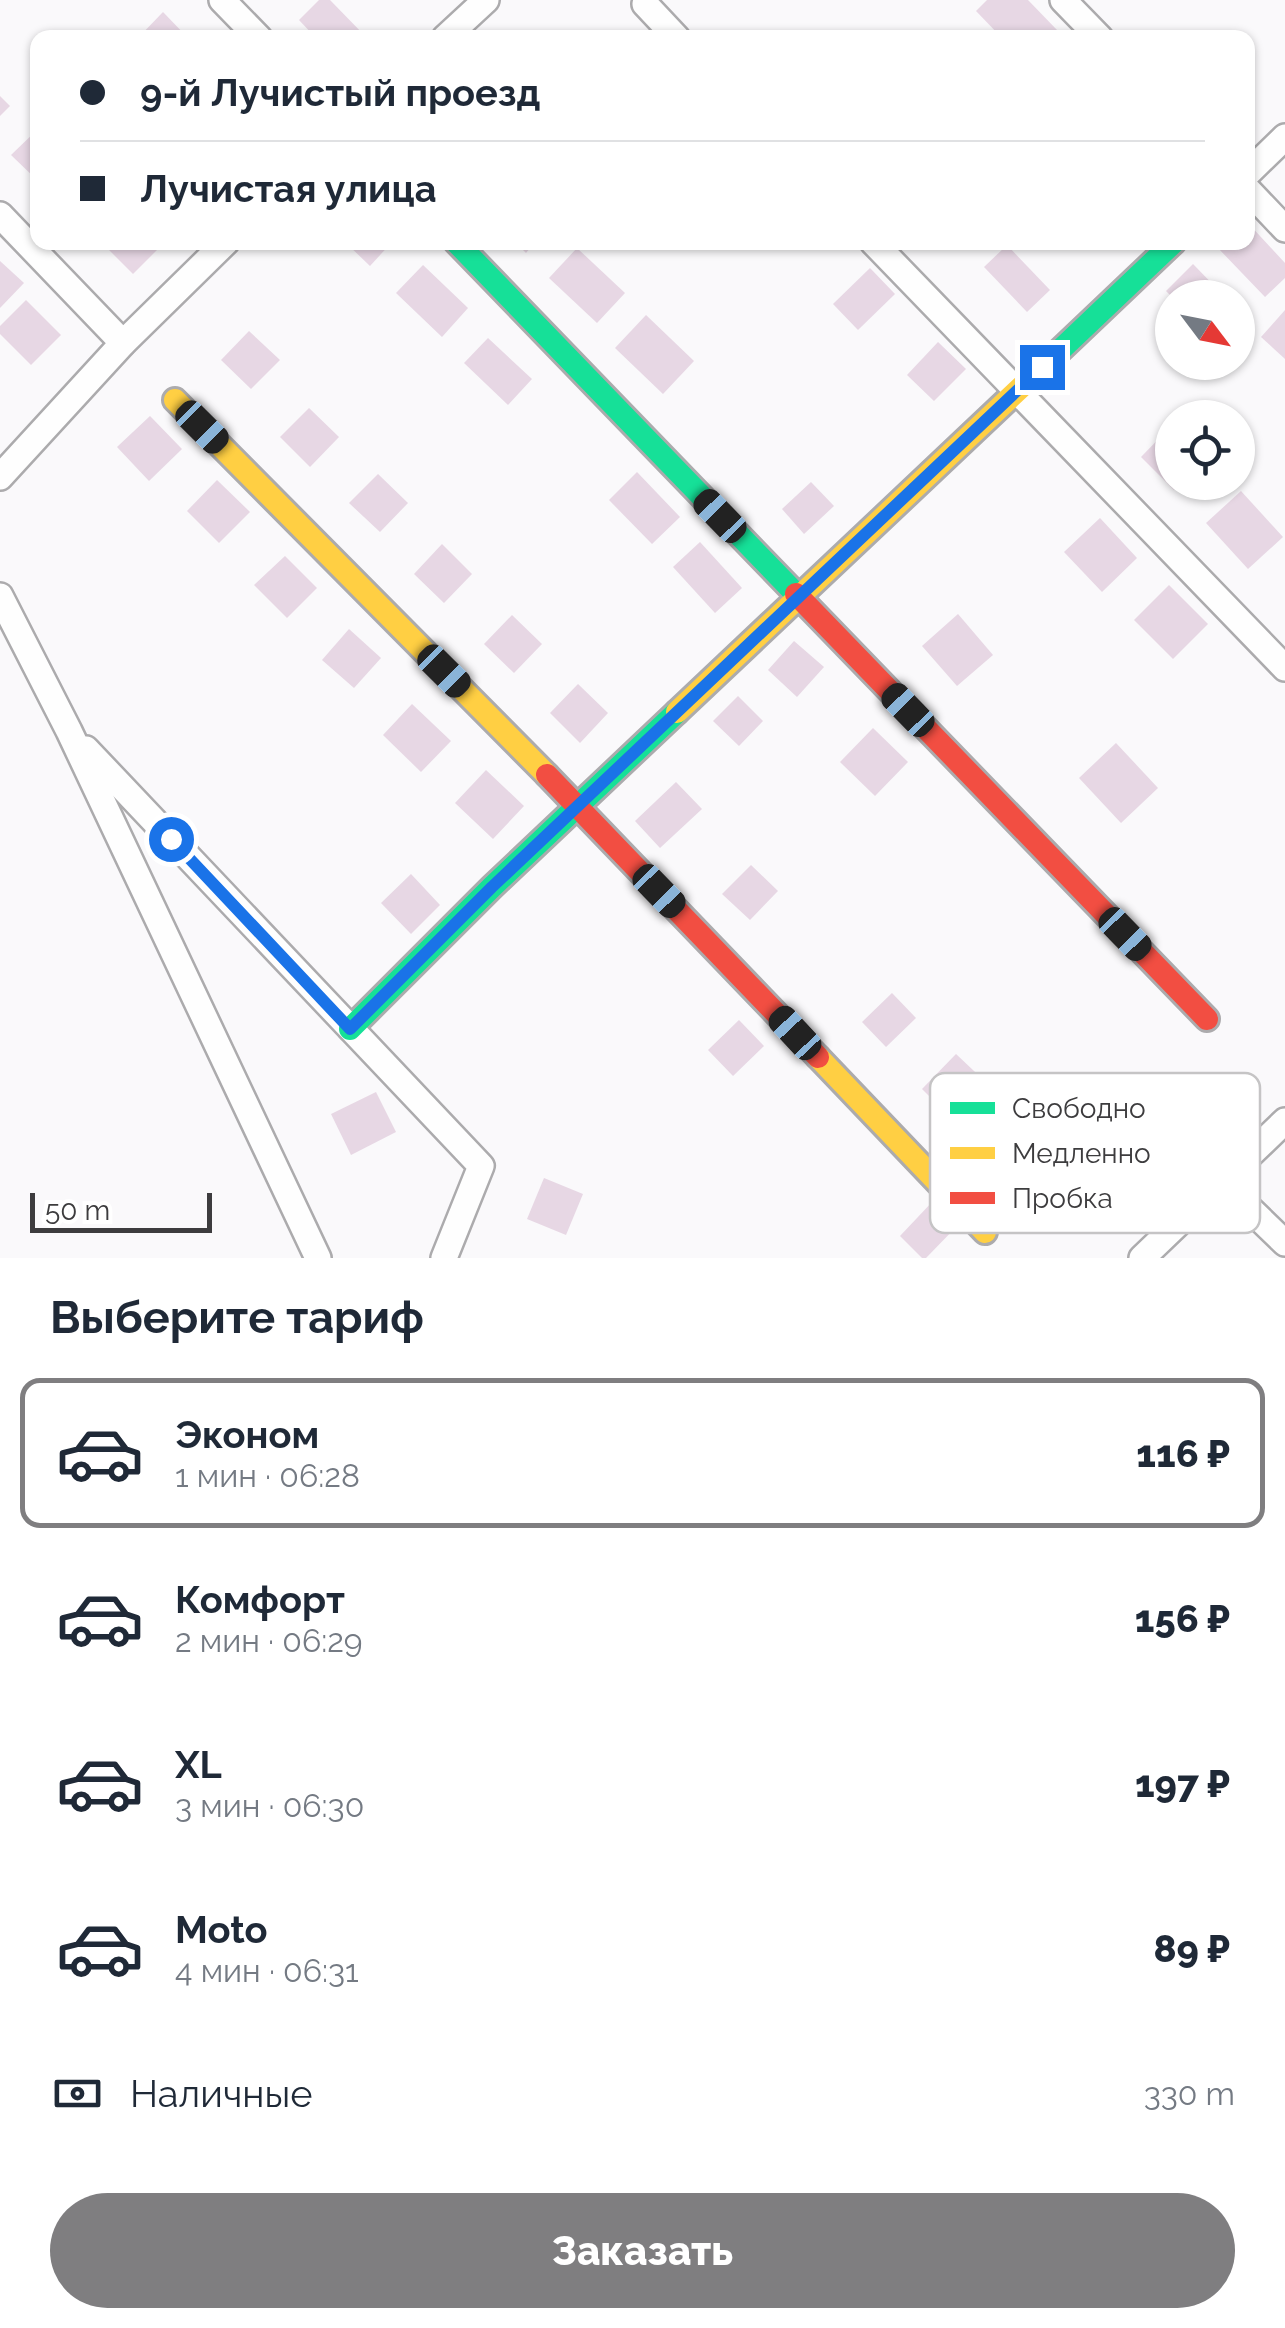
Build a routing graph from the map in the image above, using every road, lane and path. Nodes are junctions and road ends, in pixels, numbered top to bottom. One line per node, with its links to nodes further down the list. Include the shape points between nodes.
1 (222, 0): 5 (street)
2 (486, 0): 6 (street)
3 (1063, 0): 8 (street)
4 (646, 4): 7 (street)
5 (250, 30)
6 (453, 30)
7 (670, 30)
8 (1092, 30)
9 (1285, 137): 10 (street)
10 (1255, 166)
11 (1255, 197): 13 (street)
12 (0, 215): 14 (street)
13 (1285, 229)
14 (30, 246)
15 (33, 250): 20 (street)
16 (218, 250): 20 (street)
17 (464, 250): 25 (street)
18 (881, 250): 21 (street)
19 (1166, 250): 21 (street)
20 (122, 343): 23 (street)
21 (1016, 392): 25 (street); 26 (street)
22 (175, 400): 28 (street)
23 (0, 477)
24 (0, 596): 27 (street)
25 (799, 597): 28 (street); 29 (street)
26 (1285, 668)
27 (68, 731): 30 (street); 37 (street)
28 (578, 806): 30 (street); 33 (street)
29 (1207, 1019)
30 (350, 1029): 38 (street, via 480,1166)
31 (1285, 1120): 32 (street)
32 (1260, 1143)
33 (930, 1174)
34 (1260, 1218): 36 (street)
35 (1167, 1233): 39 (street)
36 (1285, 1243)
37 (318, 1258)
38 (444, 1258)
39 (1142, 1258)

